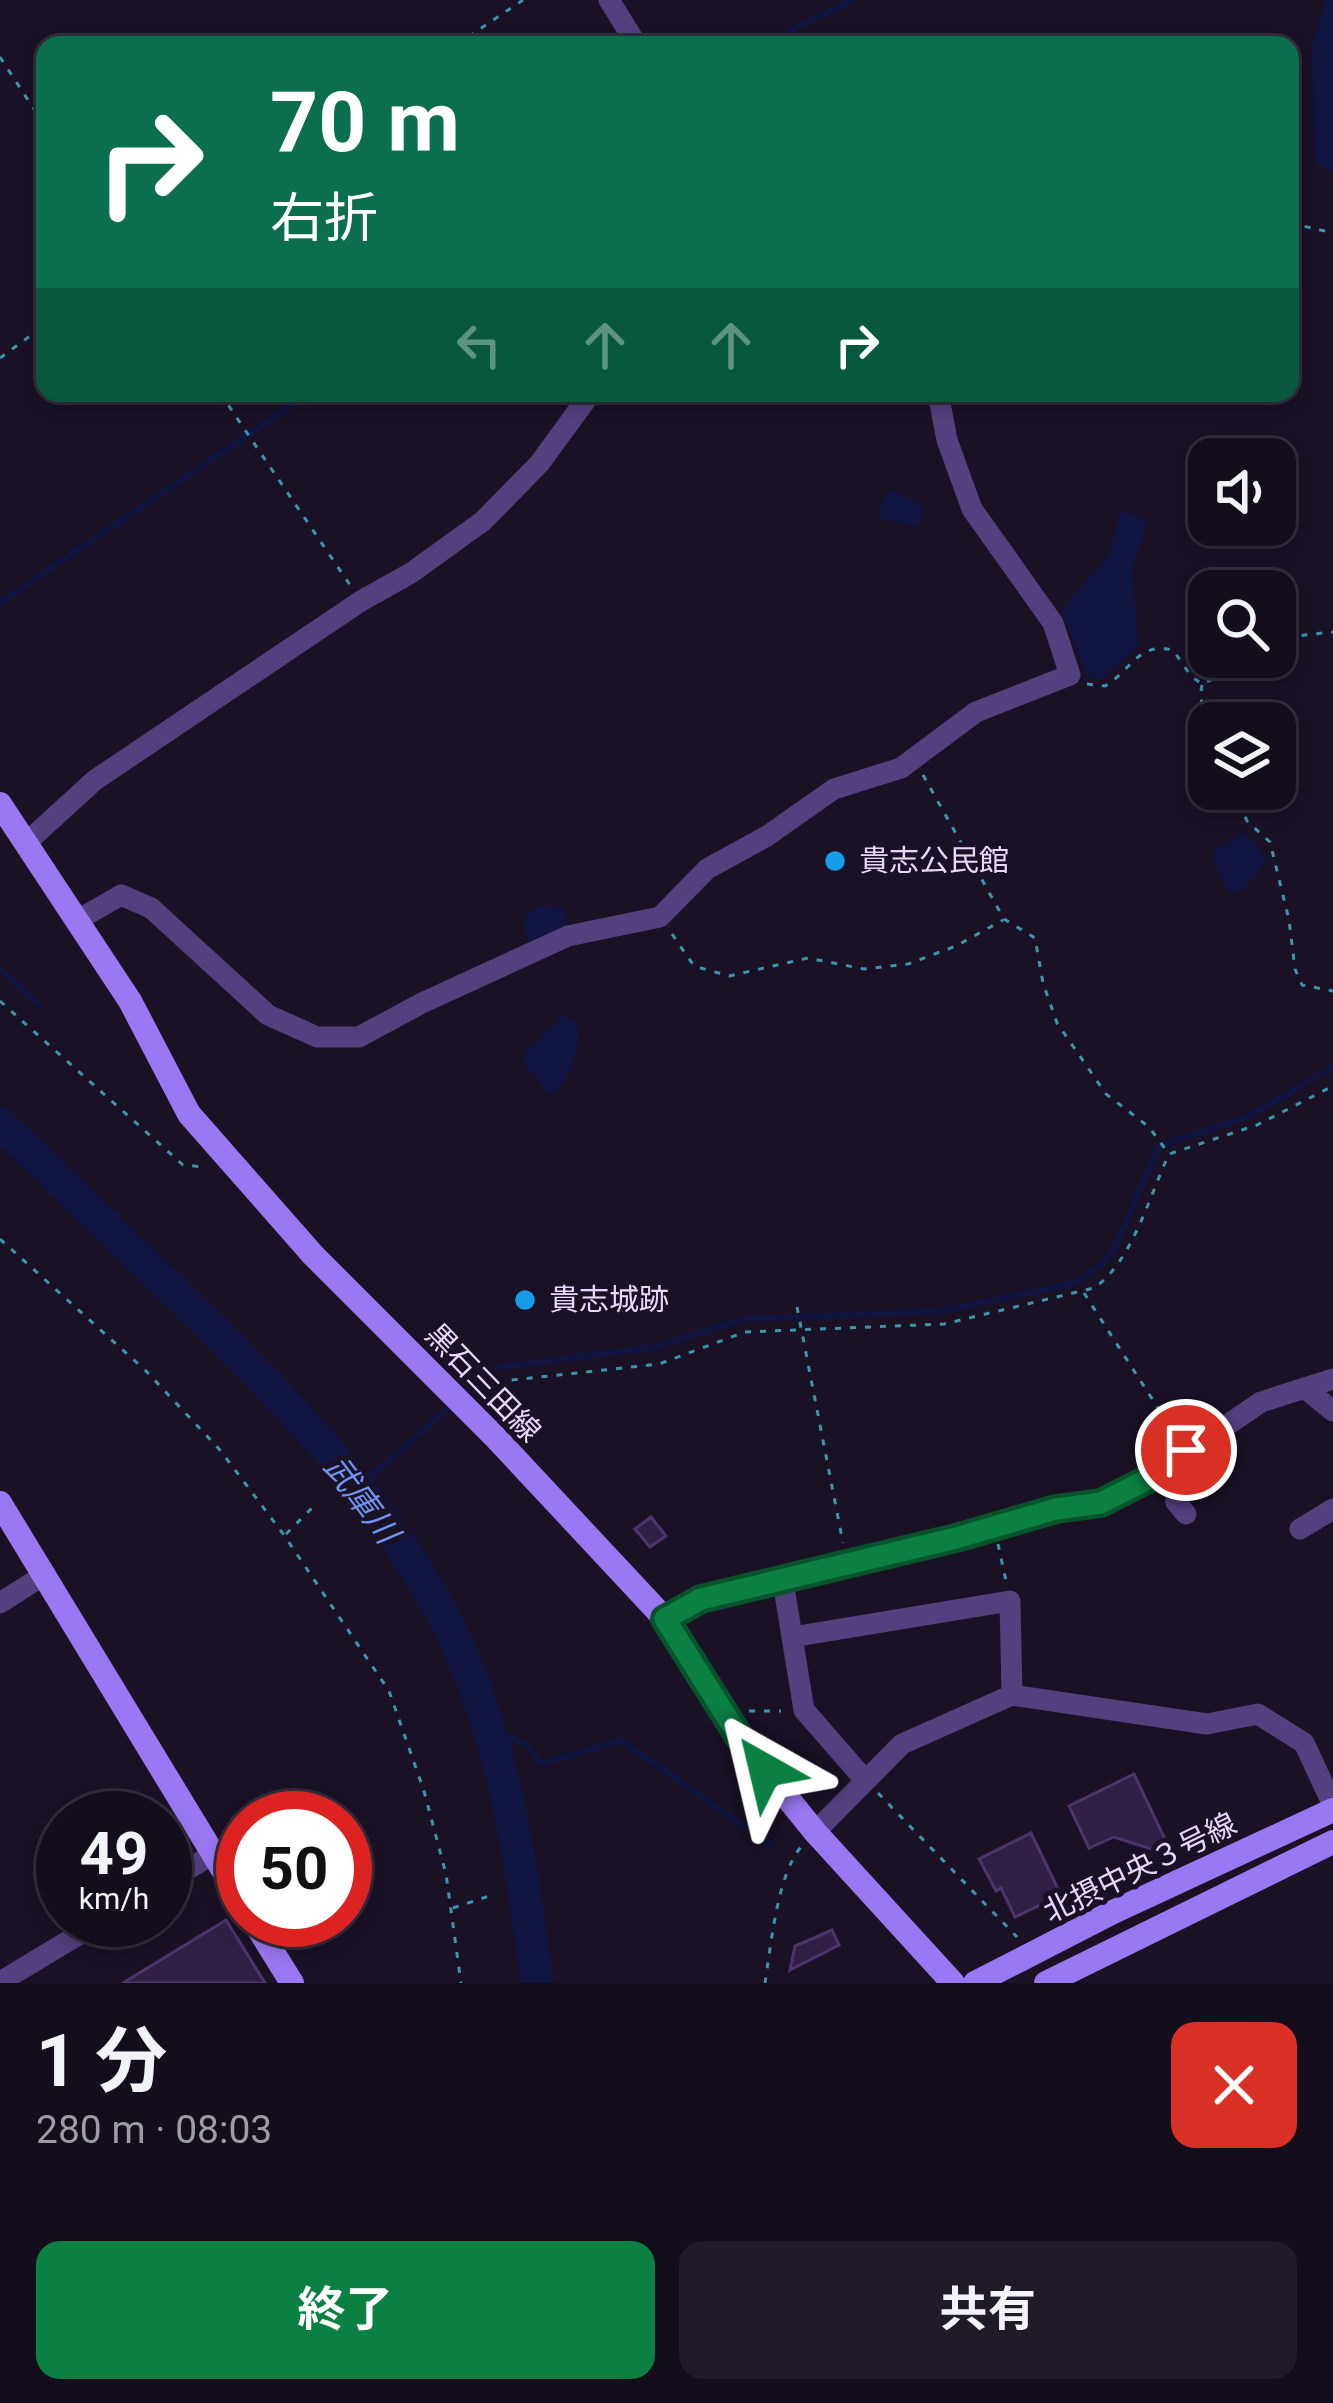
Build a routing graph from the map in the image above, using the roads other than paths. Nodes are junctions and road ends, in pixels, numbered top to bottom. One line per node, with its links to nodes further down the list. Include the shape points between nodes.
1 (609, 0): 2 (street)
2 (631, 36)
3 (584, 402): 6 (street, via 483,521 94,780)
4 (940, 402): 7 (street, via 972,509 1053,623 1070,675 976,712 901,768 834,790 707,869 660,917 568,936 359,1037 317,1037 268,1015 152,908 121,895)
5 (0, 804): 6 (main road, 黒石三田線)
6 (26, 843): 7 (main road, 黒石三田線)
7 (76, 921): 19 (main road, 黒石三田線, via 130,1001 189,1114 237,1171)
8 (1333, 1378): 9 (street)
9 (1307, 1390): 10 (street); 11 (street, via 1262,1402)
10 (1333, 1412)
11 (1209, 1436): 14 (street, via 1176,1502); 17 (street, via 1101,1503)
12 (0, 1503): 16 (main road)
13 (1333, 1509): 15 (street)
14 (1186, 1514)
15 (1300, 1528)
16 (44, 1575): 18 (street); 26 (main road)
17 (783, 1581): 19 (street, via 701,1599); 20 (street)
18 (0, 1603)
19 (665, 1619): 24 (main road, 黒石三田線, via 723,1712)
20 (792, 1637): 21 (street, via 1010,1600); 22 (street, via 804,1710)
21 (1012, 1695): 22 (street, via 902,1744); 23 (street, via 1207,1724 1258,1714 1304,1743)
22 (864, 1779): 24 (street)
23 (1333, 1807): 34 (main road, 北摂中央３号線)
24 (815, 1832): 33 (main road, 黒石三田線)
25 (1333, 1842): 35 (main road, 北摂中央３号線)
26 (213, 1854): 27 (main road); 28 (street)
27 (216, 1859)
28 (192, 1866)
29 (58, 1947): 31 (street)
30 (270, 1947): 32 (main road)
31 (0, 1982)
32 (292, 1983)
33 (953, 1983)
34 (976, 1983)
35 (1046, 1983)

